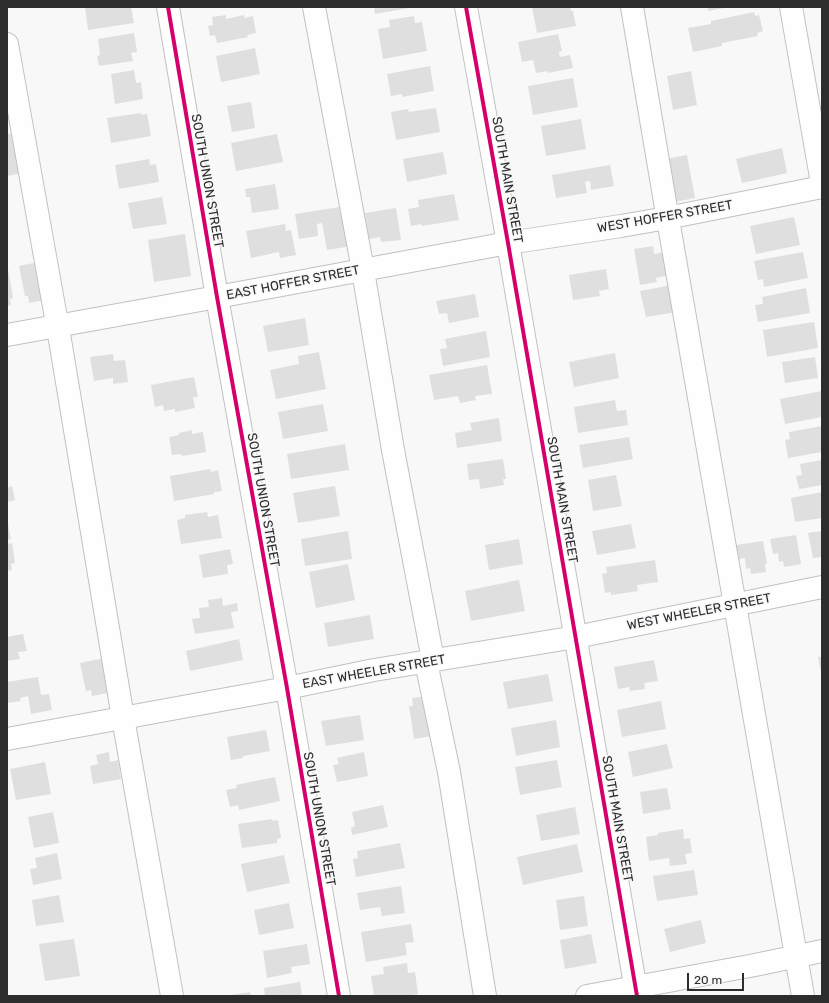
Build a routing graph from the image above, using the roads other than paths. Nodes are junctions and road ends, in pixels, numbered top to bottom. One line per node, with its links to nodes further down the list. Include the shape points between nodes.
1 (168, 7): 12 (street, SOUTH UNION STREET)
2 (314, 7): 11 (street)
3 (466, 7): 10 (street, SOUTH MAIN STREET)
4 (632, 7): 9 (street)
5 (792, 7): 7 (street)
6 (7, 44): 13 (street)
7 (822, 183)
8 (822, 187): 9 (street, WEST HOFFER STREET)
9 (667, 218): 10 (street, WEST HOFFER STREET); 16 (street)
10 (508, 243): 11 (street, EAST HOFFER STREET); 17 (street, SOUTH MAIN STREET)
11 (363, 270): 12 (street, EAST HOFFER STREET); 18 (street)
12 (217, 297): 13 (street, EAST HOFFER STREET); 19 (street, SOUTH UNION STREET)
13 (57, 326): 14 (street, EAST HOFFER STREET); 20 (street)
14 (7, 335)
15 (822, 587): 16 (street, WEST WHEELER STREET)
16 (735, 605): 17 (street, WEST WHEELER STREET); 23 (street)
17 (576, 636): 18 (street, EAST WHEELER STREET); 24 (street, SOUTH MAIN STREET)
18 (430, 661): 19 (street, EAST WHEELER STREET); 27 (street)
19 (287, 688): 20 (street, EAST WHEELER STREET); 26 (street, SOUTH UNION STREET)
20 (123, 718): 21 (street, EAST WHEELER STREET); 25 (street)
21 (7, 739)
22 (822, 951): 23 (street)
23 (796, 956): 24 (street); 29 (street)
24 (636, 991): 28 (street)
25 (172, 996)
26 (339, 996)
27 (485, 996)
28 (587, 996)
29 (803, 996)

